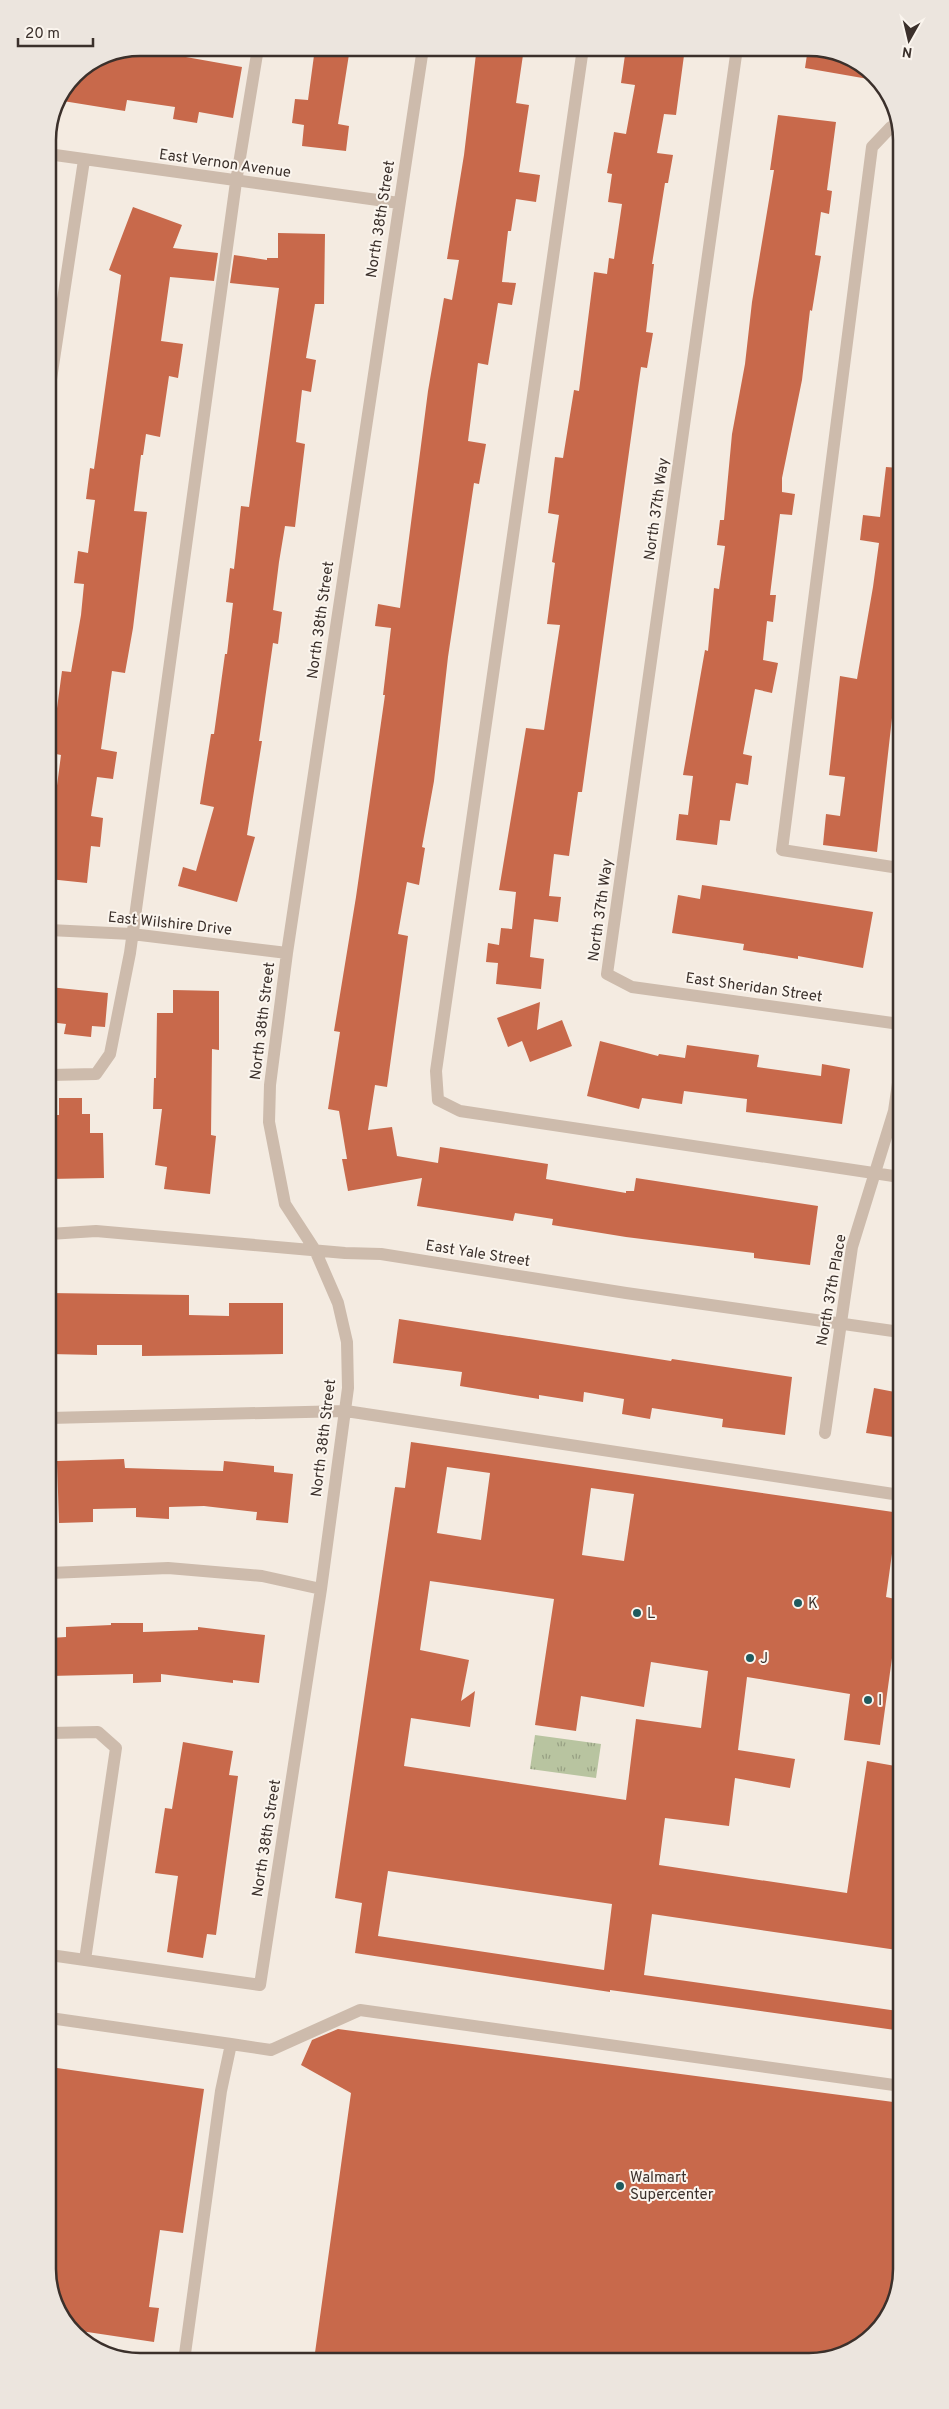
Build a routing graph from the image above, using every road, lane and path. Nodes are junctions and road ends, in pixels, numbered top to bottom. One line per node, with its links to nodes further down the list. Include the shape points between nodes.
1 (257, 56): 8 (street)
2 (422, 56): 9 (street, North 38th Street)
3 (582, 56): 19 (street, via 436,1071 438,1100 460,1111)
4 (736, 56): 15 (street, North 37th Way)
5 (892, 127): 11 (street, via 872,147 782,850)
6 (56, 155): 7 (street, East Vernon Avenue)
7 (84, 160): 8 (street, East Vernon Avenue); 10 (street)
8 (236, 182): 9 (street, East Vernon Avenue); 13 (street)
9 (399, 203): 14 (street, North 38th Street)
10 (56, 346)
11 (893, 867)
12 (56, 930): 13 (street, East Wilshire Drive)
13 (132, 934): 14 (street, East Wilshire Drive); 17 (street, via 110,1054 96,1074)
14 (287, 953): 22 (street, North 38th Street, via 270,1085 269,1122 285,1204)
15 (607, 974): 16 (street, East Sheridan Street, via 632,987)
16 (893, 1023)
17 (56, 1075)
18 (893, 1115): 19 (street, North 37th Place)
19 (875, 1173): 20 (street); 23 (street, North 37th Place, via 852,1247)
20 (893, 1175)
21 (56, 1234): 22 (street, East Yale Street, via 96,1231)
22 (315, 1250): 23 (street, East Yale Street, via 381,1254); 25 (street, North 38th Street, via 338,1303 347,1342)
23 (841, 1323): 24 (street, East Yale Street); 27 (street, North 37th Place)
24 (893, 1331)
25 (346, 1411): 26 (street); 28 (street); 30 (street, North 38th Street)
26 (56, 1418)
27 (825, 1433)
28 (893, 1493)
29 (56, 1573): 30 (street, via 168,1568 262,1576)
30 (321, 1588): 33 (street, North 38th Street, via 260,1985)
31 (56, 1732): 33 (street, via 98,1732 116,1748)
32 (56, 1956): 33 (street)
33 (85, 1960)
34 (56, 2019): 35 (street)
35 (231, 2044): 36 (street, via 271,2050 360,2010); 37 (street, via 220,2091)
36 (893, 2085)
37 (185, 2353)

